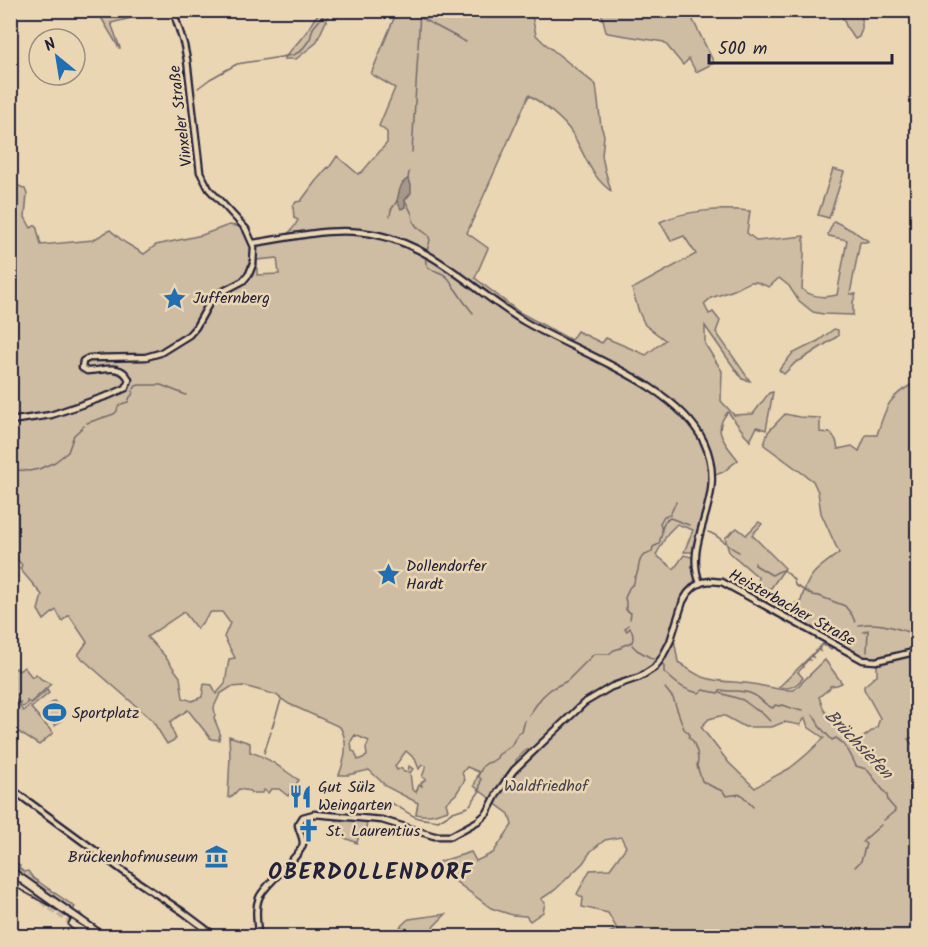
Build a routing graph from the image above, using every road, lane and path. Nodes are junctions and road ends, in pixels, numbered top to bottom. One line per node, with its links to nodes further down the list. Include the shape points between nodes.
1 (173, 10): 2 (main road, Vinxeler Straße, via 187,60 200,172 204,183 246,229)
2 (253, 243): 3 (main road, via 255,258 249,274 211,300 185,338 156,356 84,359 84,370 109,368 126,374 129,384 122,391 51,415); 4 (main road, via 341,230 399,241 434,256 524,321 664,397 701,438 711,465 711,491 696,556)
3 (10, 421)
4 (700, 583): 5 (main road, Heisterbacher Straße, via 722,582 863,660 876,661); 14 (main road, via 685,596 670,642 654,668 584,703 518,766 478,821 454,835 442,837 375,819 314,814 303,817 298,825 302,848 259,898)
5 (918, 651)
6 (10, 788): 13 (main road)
7 (10, 872): 12 (highway)
8 (10, 877): 9 (highway)
9 (34, 894)
10 (73, 924): 11 (highway)
11 (91, 936)
12 (102, 936)
13 (215, 936)
14 (258, 936)

